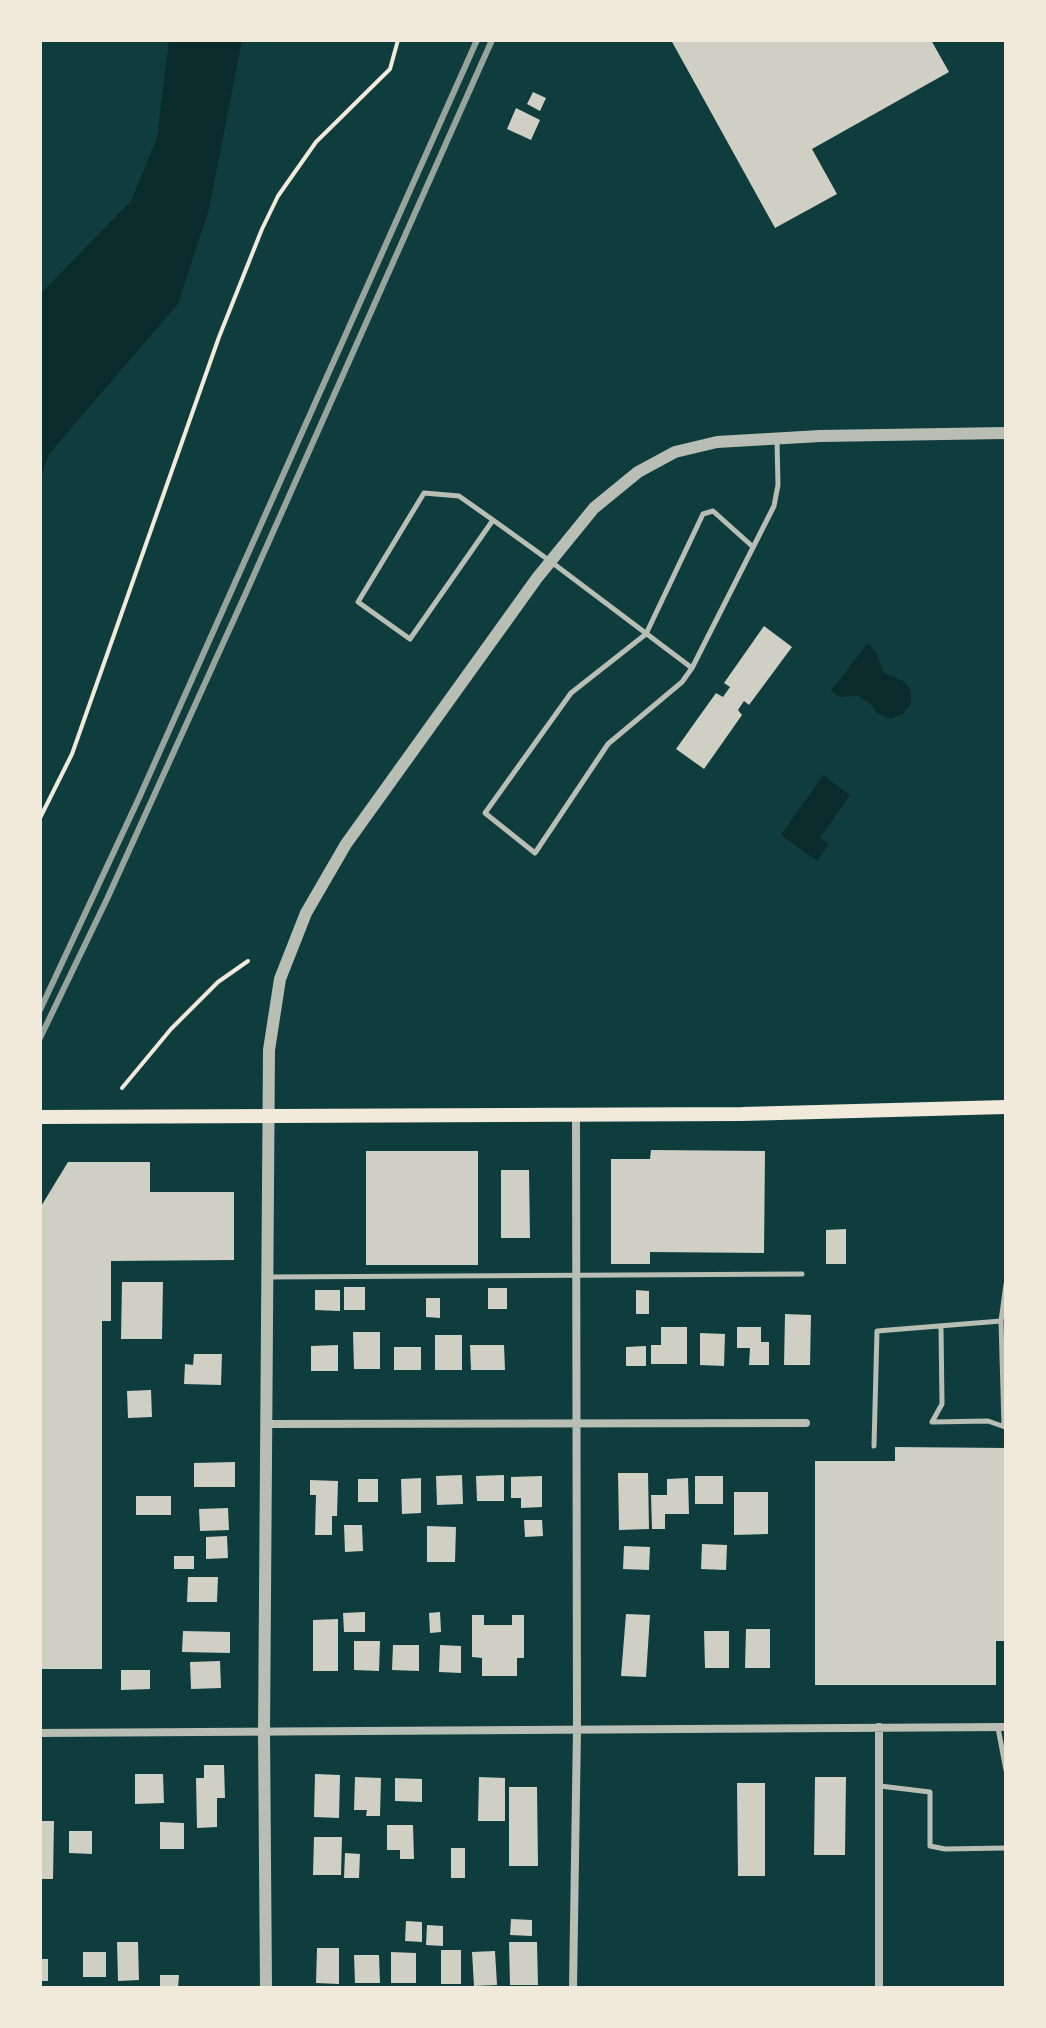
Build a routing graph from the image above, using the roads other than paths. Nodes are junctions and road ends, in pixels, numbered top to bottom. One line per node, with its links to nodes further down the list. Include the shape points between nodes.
1 (1006, 433): 2 (street)
2 (777, 439): 4 (lane, via 774,506); 5 (street, via 717,442 675,452 650,465 594,508)
3 (493, 520): 3 (lane, via 459,496 424,493 358,602 410,639); 5 (lane)
4 (752, 546): 6 (lane, via 713,511 703,514); 7 (lane)
5 (550, 561): 6 (lane); 11 (street, via 346,844 306,913 280,979 273,1015)
6 (646, 634): 7 (lane); 7 (lane, via 571,693 485,813 535,853 608,744)
7 (692, 668)
8 (1006, 1107): 9 (main road)
9 (576, 1115): 11 (main road); 14 (street)
10 (40, 1117): 11 (main road)
11 (268, 1117): 13 (street)
12 (802, 1274): 14 (lane)
13 (267, 1277): 14 (lane); 20 (street)
14 (577, 1277): 18 (street)
15 (1006, 1284): 16 (lane)
16 (1001, 1321): 17 (lane); 21 (lane)
17 (941, 1326): 21 (lane, via 942,1404 932,1422 988,1421); 22 (lane, via 877,1331)
18 (577, 1423): 19 (street); 20 (street); 25 (street)
19 (806, 1423)
20 (266, 1424): 26 (street)
21 (1005, 1427)
22 (874, 1446)
23 (879, 1727): 24 (street); 25 (street); 29 (street)
24 (1002, 1727): 28 (lane)
25 (577, 1729): 26 (street); 32 (street)
26 (264, 1732): 27 (street); 31 (street)
27 (40, 1733)
28 (1006, 1770)
29 (879, 1786): 30 (lane, via 930,1792 930,1846); 33 (street)
30 (1006, 1848)
31 (266, 1988)
32 (573, 1988)
33 (879, 1988)

